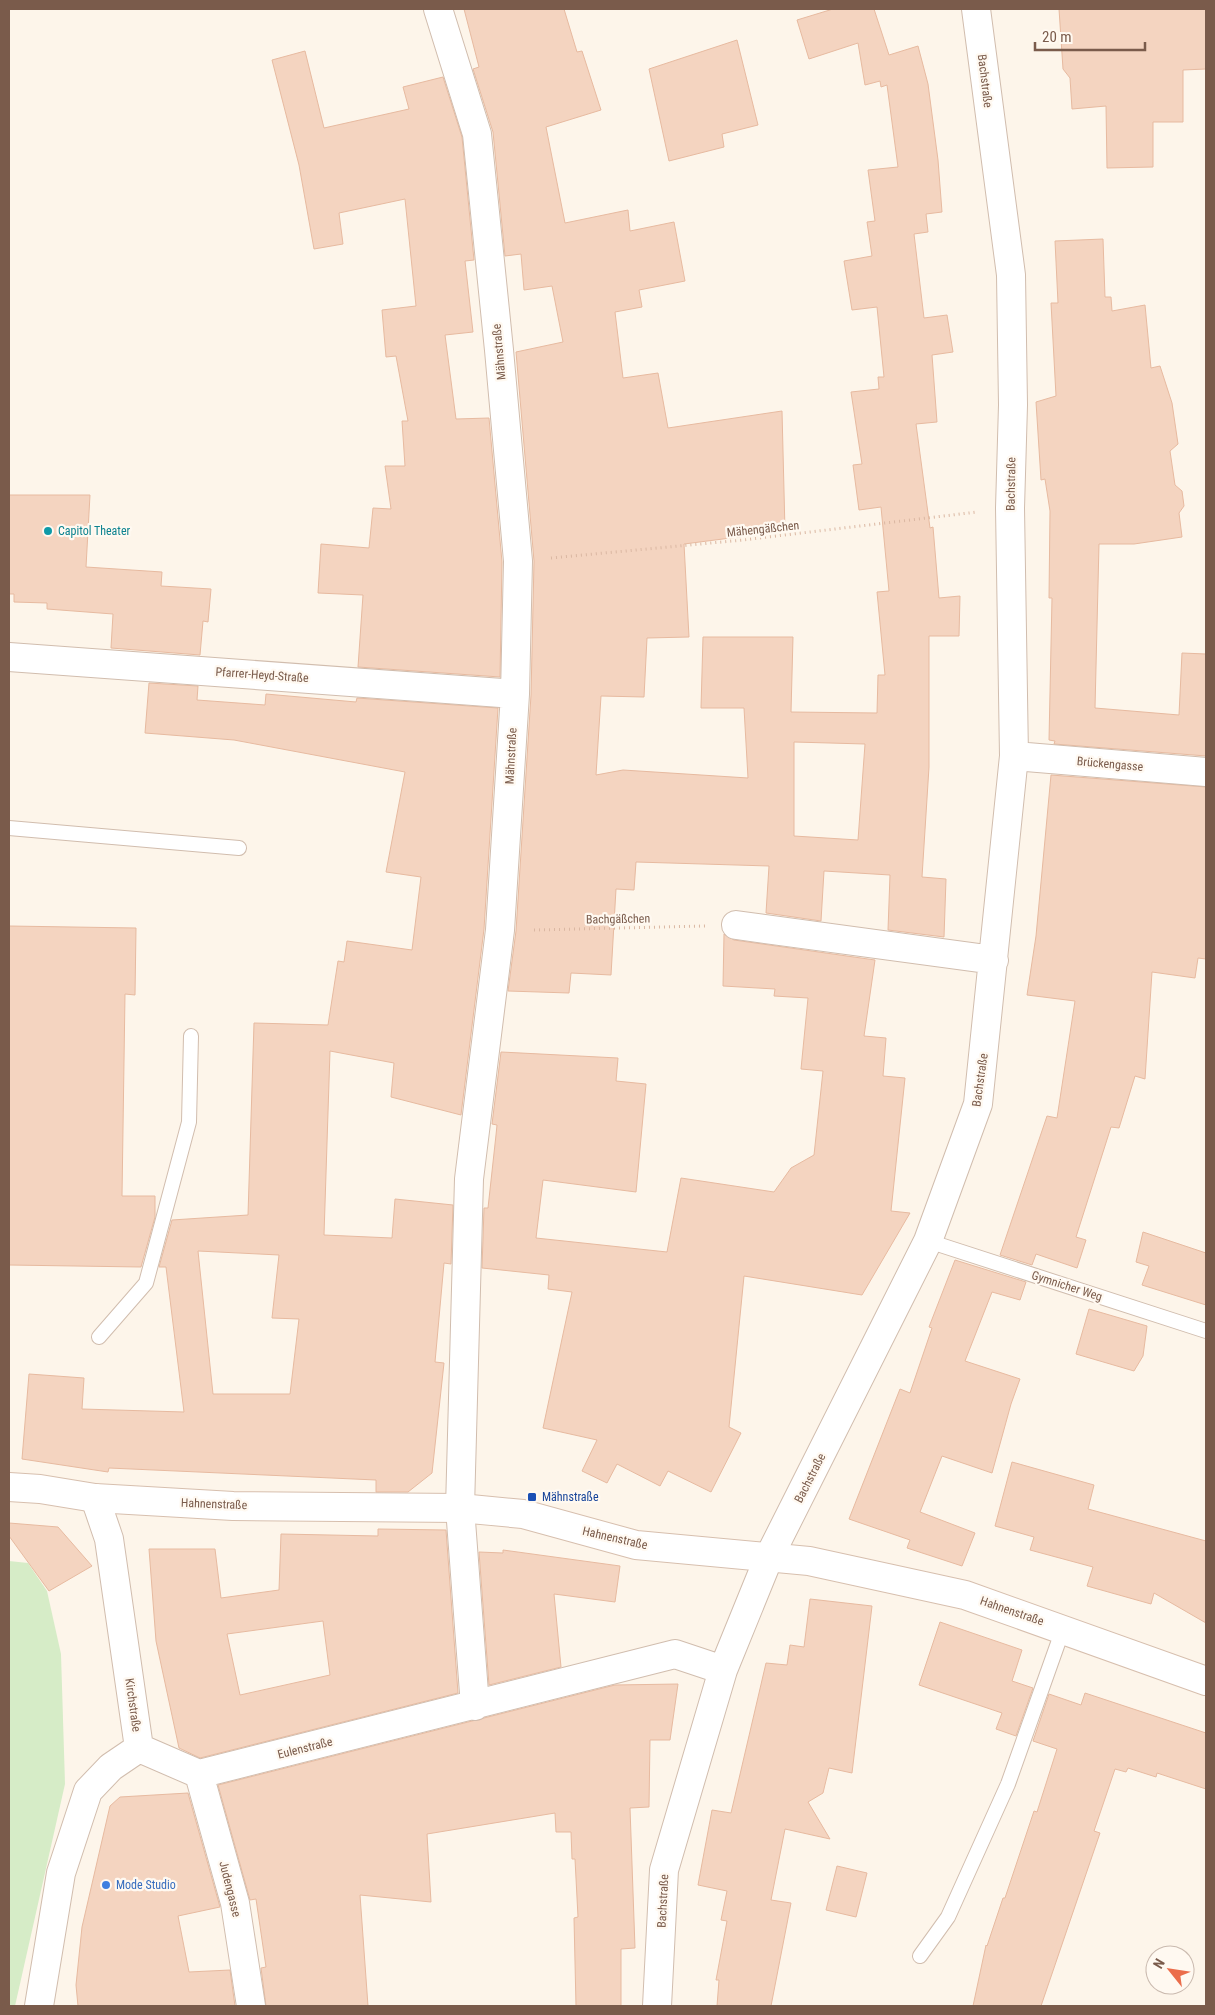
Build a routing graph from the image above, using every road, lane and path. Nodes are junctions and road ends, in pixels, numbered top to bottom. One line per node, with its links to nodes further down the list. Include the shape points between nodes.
1 (438, 9): 4 (street, Mähnstraße, via 477,134)
2 (976, 9): 3 (street, Bachstraße, via 1010,275 1013,406)
3 (1010, 508): 4 (path, Mähengäßchen, via 743,540); 7 (street, Bachstraße)
4 (518, 561): 6 (street, Mähnstraße)
5 (9, 657): 6 (street, Pfarrer-Heyd-Straße)
6 (515, 694): 12 (street, Mähnstraße)
7 (1014, 756): 8 (street, Brückengasse); 13 (street, Bachstraße)
8 (1206, 772)
9 (9, 828): 10 (lane)
10 (239, 848)
11 (736, 925): 12 (path, Bachgäßchen); 13 (street)
12 (500, 930): 20 (street, Mähnstraße, via 469,1179)
13 (994, 960): 15 (street, Bachstraße, via 978,1104)
14 (191, 1036): 17 (lane, via 188,1122 146,1283)
15 (928, 1241): 16 (lane, Gymnicher Weg); 21 (street, Bachstraße)
16 (1206, 1332)
17 (99, 1337)
18 (9, 1487): 19 (street, Hahnenstraße, via 40,1488)
19 (94, 1498): 20 (street, Hahnenstraße, via 233,1506); 26 (street, Kirchstraße, via 109,1539)
20 (460, 1508): 21 (street, Hahnenstraße, via 523,1514 636,1545); 25 (street)
21 (769, 1558): 22 (street, Hahnenstraße, via 809,1561 965,1595); 23 (street, Bachstraße)
22 (1063, 1630): 24 (street, Hahnenstraße); 28 (lane, via 1008,1784 948,1917)
23 (723, 1670): 25 (street, Eulenstraße, via 675,1654); 31 (street, Bachstraße, via 664,1870)
24 (1206, 1681)
25 (475, 1706): 27 (street, Eulenstraße)
26 (139, 1748): 27 (street); 29 (street, Kirchstraße, via 111,1767 88,1791 61,1873)
27 (199, 1774): 30 (street, Judengasse, via 234,1903)
28 (920, 1956)
29 (39, 2006)
30 (251, 2006)
31 (658, 2006)

